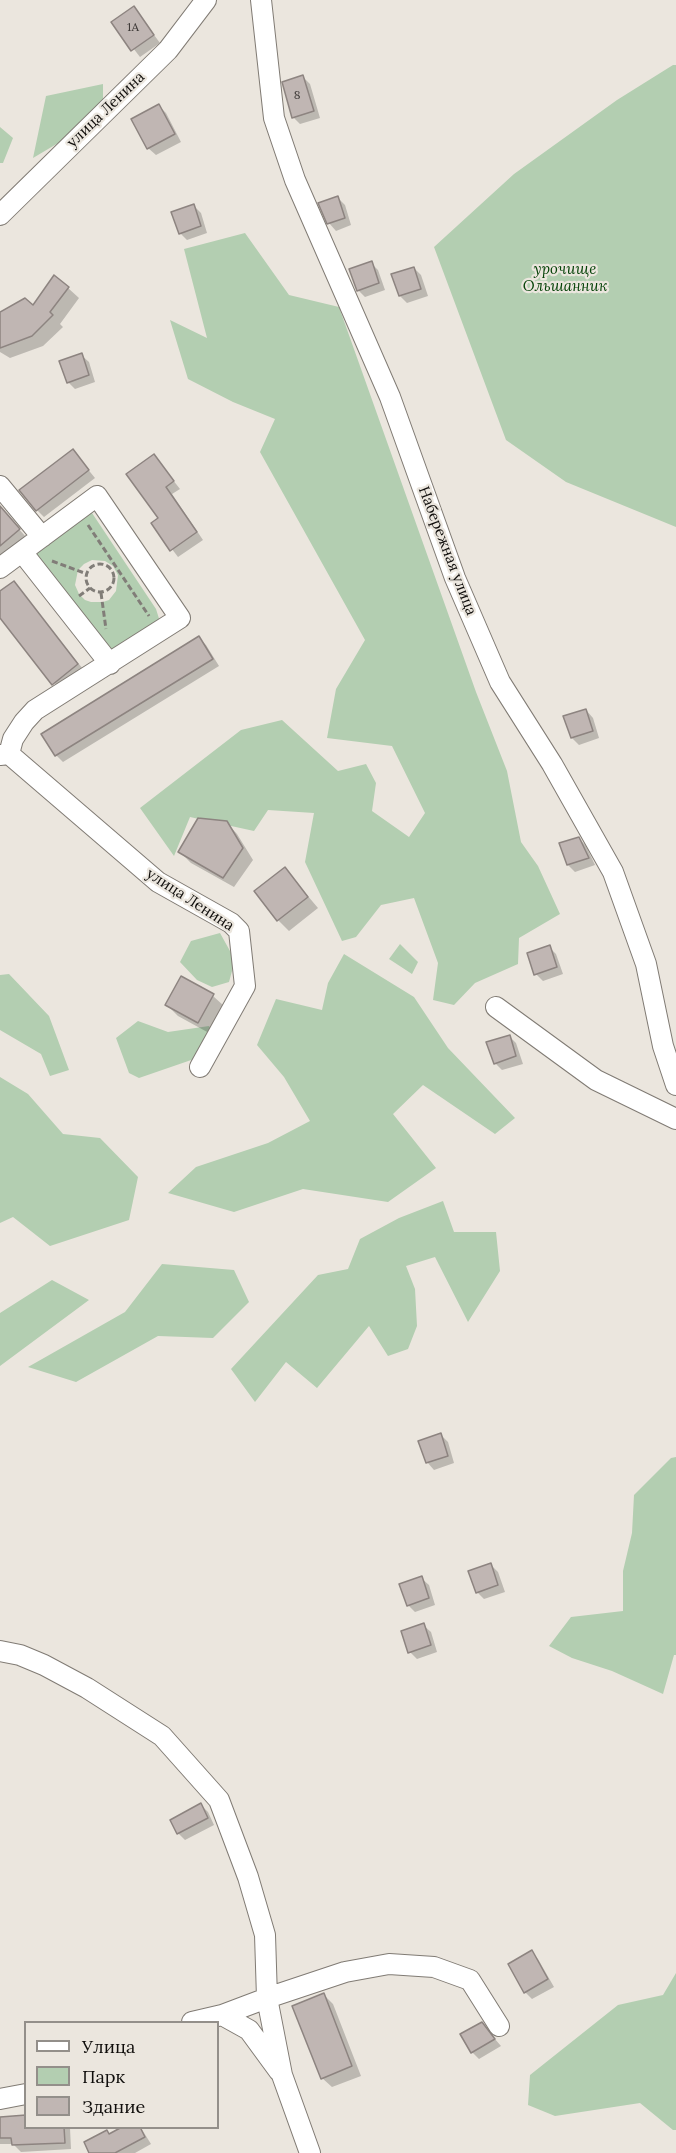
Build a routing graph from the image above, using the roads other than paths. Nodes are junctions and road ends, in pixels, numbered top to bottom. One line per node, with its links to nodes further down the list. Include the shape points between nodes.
1 (206, 0): 3 (street, улица Ленина, via 168,51)
2 (261, 0): 12 (street, Набережная улица, via 274,118 295,180 390,396 455,578 500,682 613,872 646,964 663,1046)
3 (0, 215)
4 (0, 486): 5 (street)
5 (42, 537): 6 (street); 8 (street, via 97,496 180,618)
6 (23, 551): 7 (street); 8 (street)
7 (0, 568)
8 (110, 664): 9 (street, via 35,710)
9 (4, 754): 11 (street, улица Ленина, via 158,882 239,931 245,986)
10 (496, 1007): 13 (street, via 596,1080)
11 (200, 1067)
12 (676, 1086)
13 (676, 1119)
14 (0, 1651): 15 (street, via 44,1665 162,1736 219,1800 265,1935)
15 (267, 1998): 16 (street); 18 (street, via 345,1972 388,1964 434,1967 470,1980); 19 (street)
16 (222, 2015): 17 (street); 19 (street, via 249,2030)
17 (196, 2021)
18 (499, 2026)
19 (282, 2075): 22 (street)
20 (24, 2094): 21 (street)
21 (0, 2099)
22 (310, 2153)

